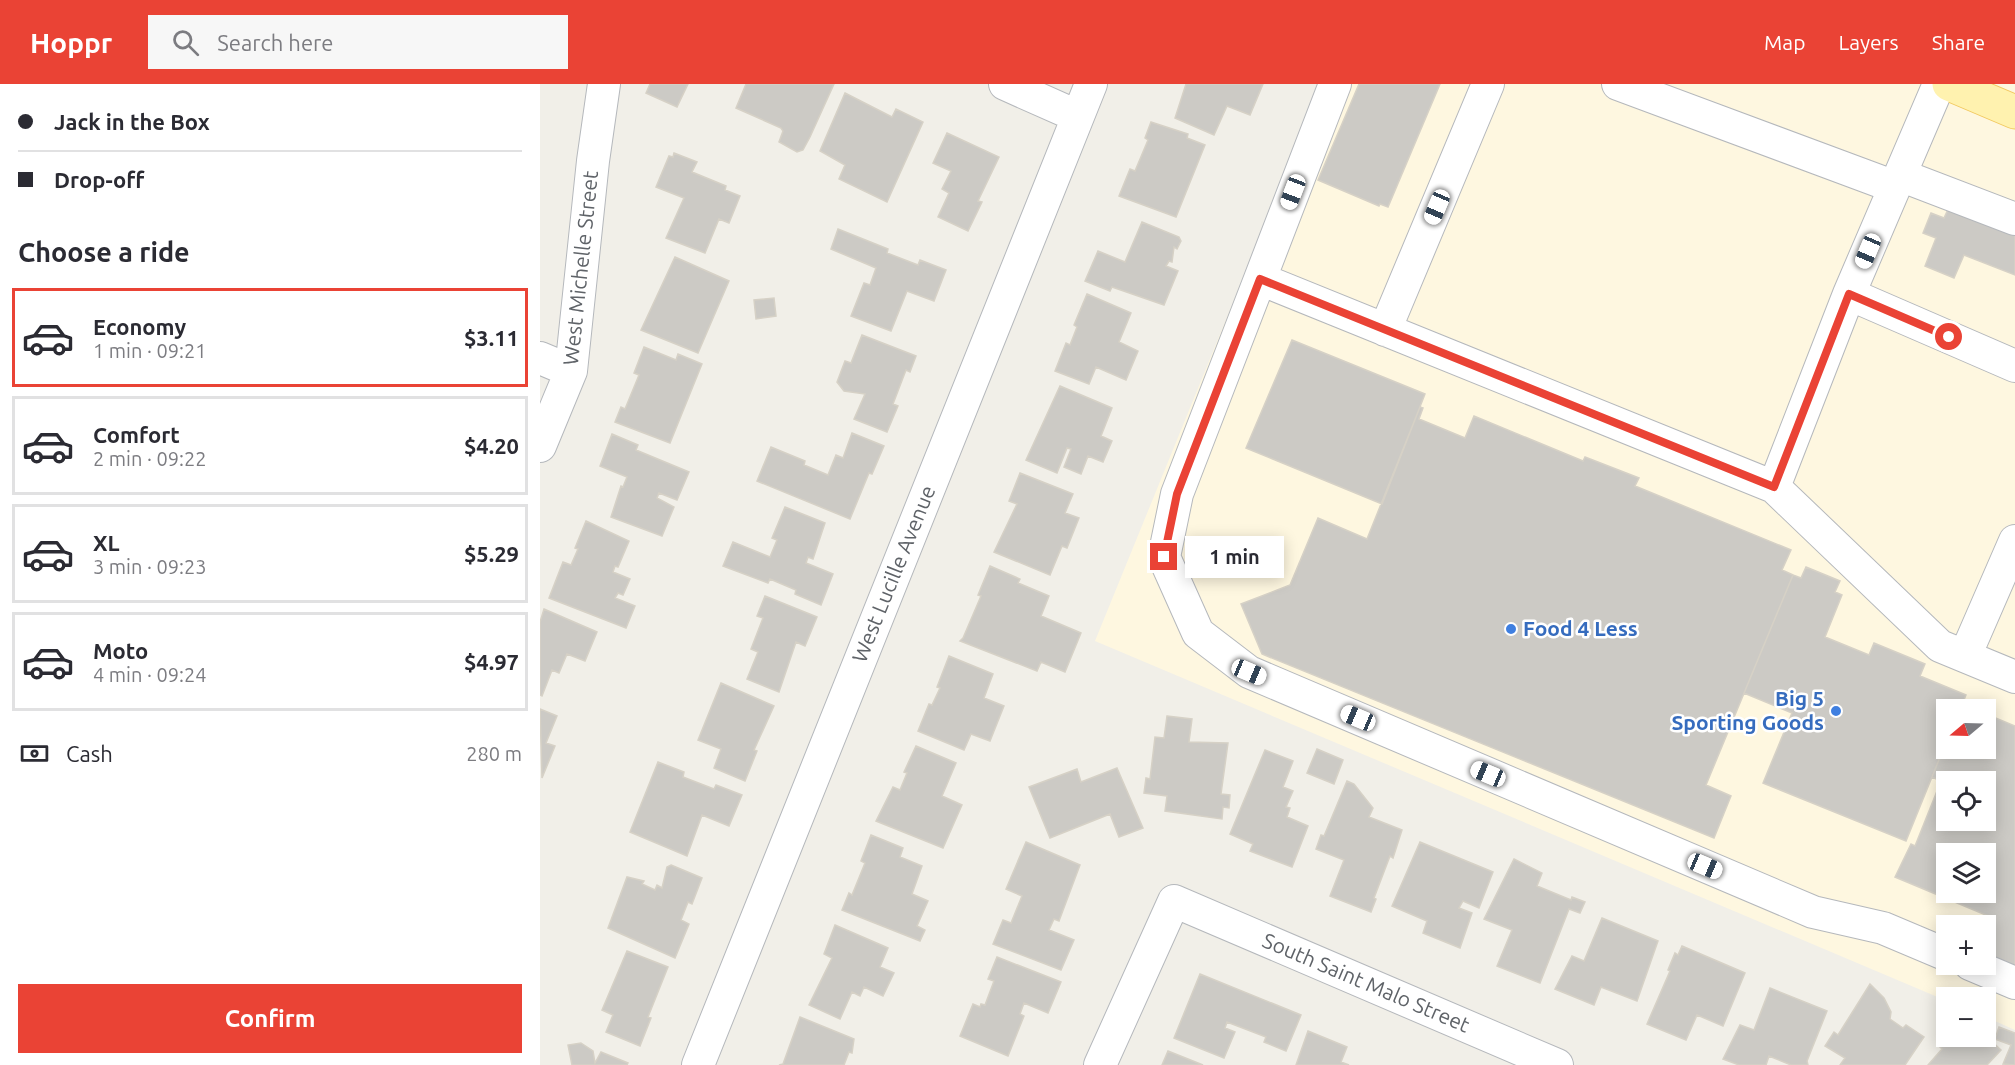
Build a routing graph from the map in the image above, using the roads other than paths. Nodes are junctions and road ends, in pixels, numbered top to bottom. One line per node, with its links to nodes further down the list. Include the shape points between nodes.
1 (604, 84): 18 (street, West Michelle Street, via 592,161)
2 (1005, 84): 10 (street)
3 (1091, 84): 10 (street, West Lucille Avenue)
4 (1335, 84): 13 (street)
5 (1488, 84): 15 (street)
6 (1618, 84): 11 (street)
7 (1939, 84): 11 (street)
8 (1949, 84): 9 (main road)
9 (2015, 111)
10 (1077, 116): 27 (street, West Lucille Avenue)
11 (1898, 181): 12 (street); 14 (street)
12 (2015, 219)
13 (1260, 279): 15 (street); 24 (street, via 1177,494 1164,557 1198,633 1249,672 1813,912 1883,928)
14 (1849, 294): 17 (street); 20 (street)
15 (1385, 330): 20 (street)
16 (540, 358): 18 (street)
17 (2014, 364)
18 (571, 371): 19 (street, West Michelle Street)
19 (540, 446)
20 (1774, 487): 22 (street, via 1940,646)
21 (2015, 541): 22 (street)
22 (1965, 656): 23 (street)
23 (2015, 677)
24 (1936, 950)
25 (1996, 975): 26 (street)
26 (2015, 983)
27 (698, 1065)
28 (1100, 1065): 29 (street, South Saint Malo Street, via 1174,901)
29 (1557, 1065)

